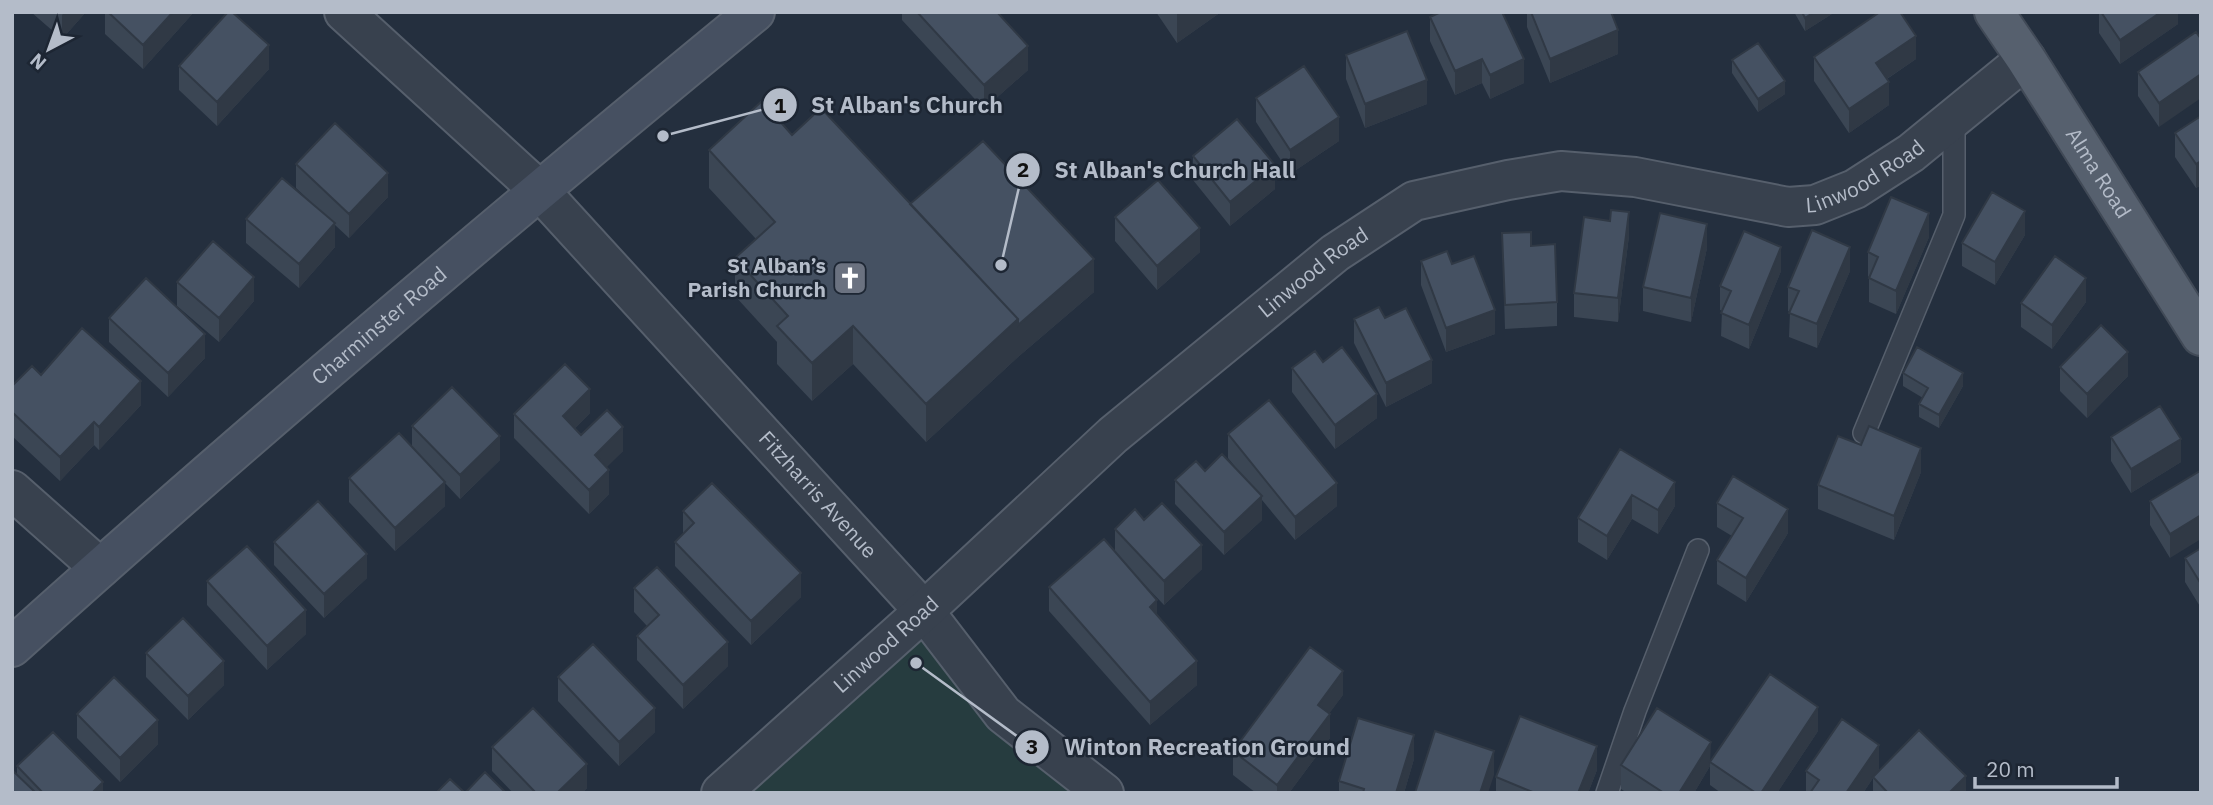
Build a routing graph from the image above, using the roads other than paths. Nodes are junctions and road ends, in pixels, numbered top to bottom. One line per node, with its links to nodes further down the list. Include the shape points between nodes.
1 (344, 12): 6 (street, Fitzharris Avenue)
2 (755, 12): 6 (main road, Charminster Road)
3 (1994, 12): 4 (main road, Alma Road)
4 (2026, 59): 5 (street, Linwood Road); 7 (main road, Alma Road)
5 (1954, 118): 8 (lane, via 1954,215); 12 (street, Linwood Road, via 1855,188 1815,205 1788,207 1635,177 1561,171 1414,201 1335,253 1113,435)
6 (539, 190): 11 (main road, Charminster Road); 12 (street, Fitzharris Avenue)
7 (2201, 336)
8 (1864, 433)
9 (12, 490): 11 (street)
10 (1698, 550): 16 (lane)
11 (100, 568): 13 (main road, Charminster Road)
12 (924, 611): 14 (street, Linwood Road); 15 (street, Fitzharris Avenue, via 1003,714)
13 (12, 647)
14 (722, 793)
15 (1104, 793)
16 (1607, 793)

